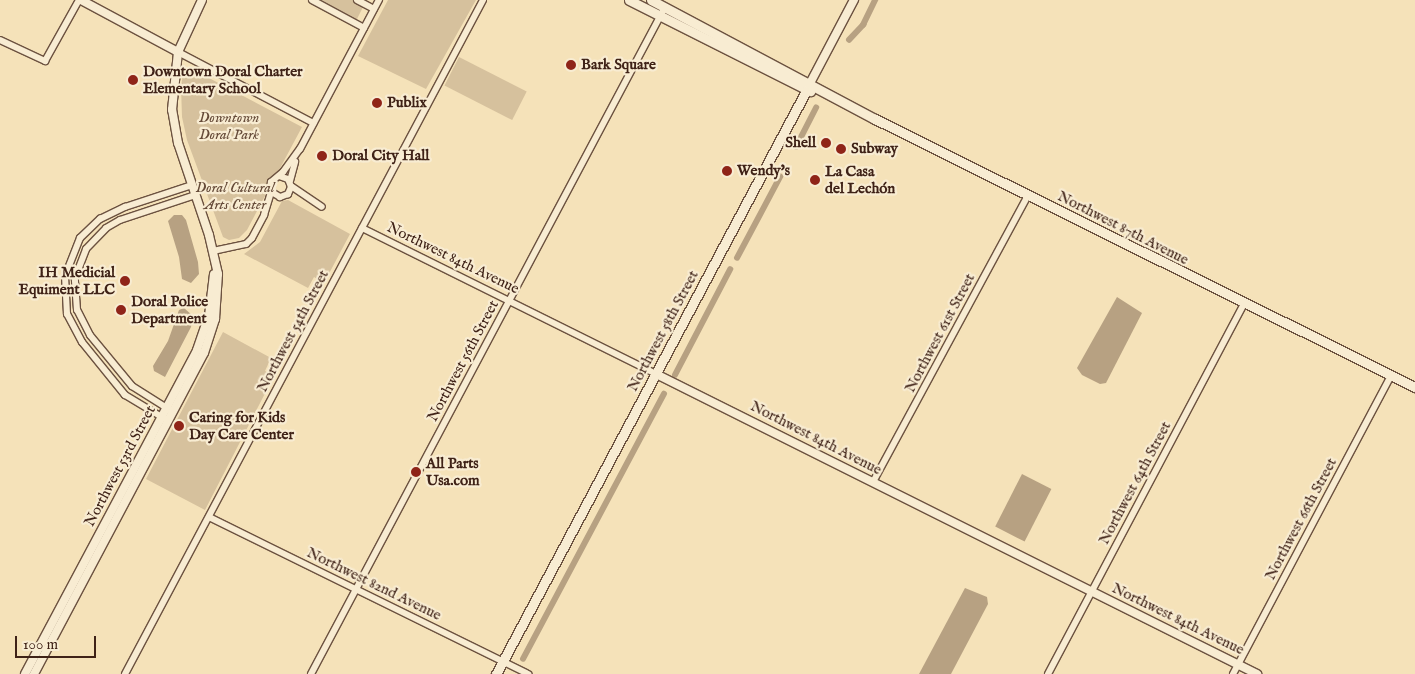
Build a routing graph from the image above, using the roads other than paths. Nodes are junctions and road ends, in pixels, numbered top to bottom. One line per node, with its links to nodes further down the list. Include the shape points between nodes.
1 (80, 0): 13 (street, via 45,60); 14 (street)
2 (202, 0): 14 (street, Northwest 53rd Street)
3 (312, 0): 12 (street)
4 (357, 0): 10 (street)
5 (379, 0): 10 (street)
6 (484, 0): 28 (street, Northwest 54th Street)
7 (629, 0): 11 (main road, Northwest 87th Avenue)
8 (651, 0): 11 (main road, Northwest 87th Avenue)
9 (854, 0): 15 (street, Northwest 58th Street)
10 (374, 9): 12 (street)
11 (663, 11): 15 (main road, Northwest 87th Avenue); 31 (street, Northwest 56th Street)
12 (364, 28): 16 (street)
13 (0, 40)
14 (178, 52): 16 (street); 20 (street, Northwest 53rd Street, via 172,110 175,132)
15 (808, 87): 23 (main road, Northwest 87th Avenue); 36 (main road, Northwest 58th Street)
16 (313, 123): 17 (street)
17 (300, 149): 18 (street); 19 (street)
18 (279, 176): 19 (street); 21 (street, via 271,182)
19 (290, 184): 24 (street); 25 (street)
20 (192, 185): 22 (street, Northwest 53rd Street); 38 (street, via 125,207 100,219 86,231 69,259 64,287 67,314 82,342)
21 (271, 192): 24 (street); 27 (street)
22 (195, 195): 29 (street, Northwest 53rd Street); 35 (street, via 116,222 94,239 77,268 75,300 81,320)
23 (1028, 195): 32 (main road, Northwest 87th Avenue); 42 (street, Northwest 61st Street)
24 (283, 197): 25 (street); 27 (street)
25 (310, 201): 26 (street)
26 (322, 208)
27 (264, 215): 29 (street, via 246,244)
28 (362, 228): 31 (street, Northwest 84th Avenue); 43 (street, Northwest 54th Street)
29 (213, 251): 30 (street, Northwest 53rd Street)
30 (215, 262): 33 (street, Northwest 53rd Street); 34 (street, Northwest 53rd Street, via 219,289)
31 (508, 301): 36 (street, Northwest 84th Avenue); 45 (street, Northwest 56th Street)
32 (1244, 304): 37 (main road, Northwest 87th Avenue); 46 (street, Northwest 64th Street)
33 (210, 310): 34 (street); 40 (street, Northwest 53rd Street, via 197,350)
34 (216, 319): 40 (street, Northwest 53rd Street, via 204,353)
35 (121, 374): 38 (street); 40 (street, via 138,392)
36 (656, 374): 42 (street, Northwest 84th Avenue); 47 (main road, Northwest 58th Street)
37 (1391, 375): 39 (main road, Northwest 87th Avenue); 48 (street, Northwest 66th Street)
38 (114, 380): 41 (street, via 133,402)
39 (1415, 387)
40 (169, 410): 41 (street, Northwest 53rd Street)
41 (165, 419): 44 (street, Northwest 53rd Street)
42 (874, 482): 46 (street, Northwest 84th Avenue)
43 (209, 517): 45 (street, Northwest 82nd Avenue); 51 (street, Northwest 54th Street)
44 (89, 560): 49 (street, Northwest 53rd Street); 50 (street, Northwest 53rd Street)
45 (356, 589): 47 (street, Northwest 82nd Avenue); 52 (street, Northwest 56th Street)
46 (1091, 592): 48 (street, Northwest 84th Avenue); 55 (street, Northwest 64th Street)
47 (503, 661): 53 (main road, Northwest 58th Street); 54 (street, Northwest 82nd Avenue)
48 (1238, 664): 56 (street, Northwest 66th Street); 57 (street, Northwest 84th Avenue)
49 (25, 674)
50 (34, 674)
51 (125, 674)
52 (311, 674)
53 (496, 674)
54 (528, 674)
55 (1048, 674)
56 (1233, 674)
57 (1257, 674)

